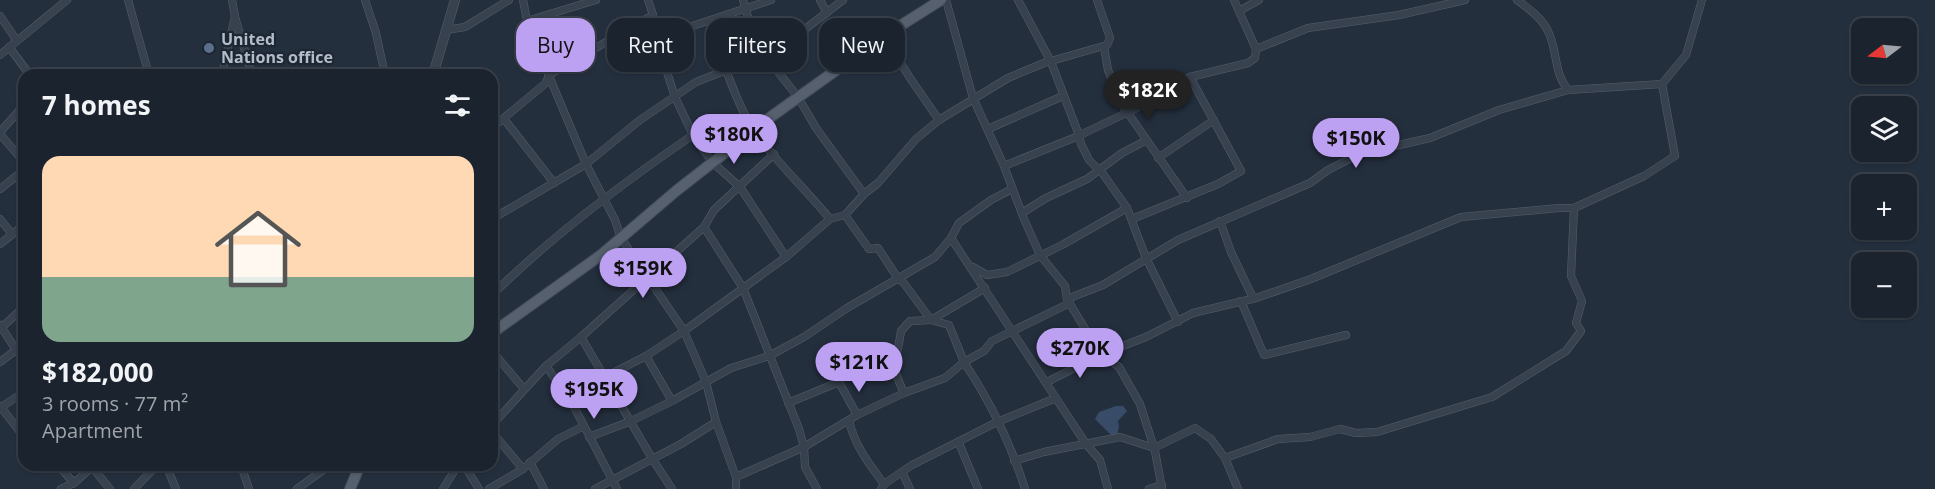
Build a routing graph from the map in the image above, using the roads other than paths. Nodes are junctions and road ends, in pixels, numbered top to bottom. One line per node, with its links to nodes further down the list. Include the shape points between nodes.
1 (66, 0): 35 (street)
2 (128, 0): 42 (street)
3 (232, 0): 27 (street)
4 (365, 0): 45 (street)
5 (455, 0): 34 (street)
6 (509, 0): 34 (street, via 465,27)
7 (523, 0): 28 (street)
8 (596, 0): 29 (street)
9 (650, 0): 25 (street)
10 (771, 0): 22 (street)
11 (820, 0): 24 (street)
12 (843, 0): 24 (street)
13 (941, 0): 32 (main road)
14 (946, 0): 61 (street)
15 (1018, 0): 40 (street)
16 (1097, 0): 37 (street, via 1110,38)
17 (1234, 0): 23 (street)
18 (1259, 0): 23 (street)
19 (1465, 0): 38 (street, via 1399,15 1308,28)
20 (1517, 0): 57 (street, via 1548,31 1560,80)
21 (1702, 0): 56 (street, via 1686,55)
22 (744, 4): 31 (street)
23 (1239, 11): 38 (street)
24 (826, 13): 33 (street)
25 (653, 15): 30 (street); 54 (street)
26 (0, 16): 35 (street)
27 (235, 16): 43 (street); 44 (street)
28 (526, 18)
29 (537, 18)
30 (653, 18)
31 (694, 23)
32 (905, 23)
33 (807, 28)
34 (446, 30): 46 (street)
35 (17, 41): 36 (street)
36 (9, 47): 39 (street); 41 (street)
37 (1104, 47): 40 (street); 63 (street, via 1116,93)
38 (1256, 48): 55 (street, via 1255,58 1248,63)
39 (0, 55)
40 (1051, 62): 58 (street); 61 (street, via 1008,78)
41 (26, 69)
42 (147, 69)
43 (223, 69)
44 (250, 69)
45 (384, 69)
46 (435, 69)
47 (905, 70): 65 (street)
48 (548, 72): 54 (street)
49 (667, 72): 59 (street)
50 (721, 72): 59 (street, via 696,82)
51 (727, 72): 69 (street)
52 (778, 72): 60 (street)
53 (833, 72): 60 (main road)
54 (549, 75): 64 (street, via 546,83); 78 (street)
55 (1190, 78): 63 (street); 66 (street)
56 (1662, 84): 57 (street); 90 (street, via 1675,156 1644,176)
57 (1568, 90): 97 (street, via 1499,110 1430,138 1359,154 1310,183)
58 (1063, 96): 68 (street); 72 (street)
59 (675, 97): 71 (street); 78 (street)
60 (798, 97): 69 (main road); 86 (street)
61 (973, 98): 65 (street); 68 (street)
62 (18, 112): 70 (street)
63 (1128, 112): 72 (street); 73 (street)
64 (504, 119): 67 (street); 82 (street)
65 (939, 120): 86 (street)
66 (1214, 120): 76 (street); 87 (street, via 1241,171)
67 (498, 124)
68 (988, 129): 79 (street)
69 (755, 130): 74 (street); 77 (main road)
70 (0, 133): 75 (street)
71 (693, 135): 77 (street); 88 (street)
72 (1079, 135): 79 (street); 80 (street, via 1089,160)
73 (1145, 141): 76 (street); 80 (street)
74 (774, 154): 83 (street); 95 (street)
75 (18, 155)
76 (1158, 158): 87 (street)
77 (712, 162): 83 (street); 101 (main road)
78 (586, 164): 82 (street); 88 (street)
79 (1004, 166): 85 (street)
80 (1099, 172): 89 (street); 91 (street)
81 (18, 175): 84 (street)
82 (554, 183): 93 (street)
83 (740, 187): 98 (street, via 714,210); 105 (street)
84 (0, 189)
85 (1012, 189): 91 (street); 102 (street, via 958,223)
86 (864, 194): 92 (street)
87 (1187, 198): 96 (street)
88 (605, 200): 101 (street); 112 (street)
89 (1127, 208): 96 (street); 104 (street)
90 (1574, 208): 113 (street, via 1461,217 1311,279); 159 (street, via 1571,276 1582,301 1576,323 1581,331 1566,351 1492,396 1410,423 1377,432 1340,429 1278,440)
91 (1022, 213): 104 (street)
92 (844, 215): 95 (street); 109 (street, via 869,249 878,249)
93 (498, 216)
94 (0, 219): 100 (street)
95 (830, 219): 105 (street)
96 (1132, 219): 106 (street)
97 (1220, 221): 106 (street); 113 (street)
98 (704, 227): 108 (street); 110 (street)
99 (18, 230): 100 (street)
100 (12, 234): 103 (street)
101 (621, 238): 108 (street); 120 (main road)
102 (951, 238): 107 (street); 109 (street, via 935,257)
103 (0, 244)
104 (1040, 255): 107 (street, via 1007,272 987,275); 114 (street, via 1065,286)
105 (786, 257): 110 (street)
106 (1146, 258): 114 (street); 118 (street)
107 (970, 266): 111 (street)
108 (649, 277): 122 (street); 124 (street)
109 (898, 280): 117 (street); 129 (street)
110 (743, 288): 122 (street); 129 (street)
111 (985, 288): 117 (street); 121 (street)
112 (498, 289)
113 (1253, 298): 115 (street)
114 (1069, 301): 121 (street); 127 (street)
115 (1241, 301): 118 (street, via 1193,313); 123 (street, via 1264,355)
116 (18, 312): 119 (street)
117 (931, 320): 132 (street, via 949,325); 138 (street, via 910,321 901,331 895,370)
118 (1178, 322): 127 (street)
119 (0, 327): 125 (street)
120 (498, 329)
121 (1013, 330): 132 (street); 136 (street)
122 (684, 332): 128 (street); 135 (street)
123 (1346, 335)
124 (581, 337): 133 (street); 134 (street)
125 (16, 350): 126 (street); 131 (street)
126 (18, 352)
127 (1102, 354): 136 (street); 158 (street, via 1119,367 1140,404)
128 (646, 356): 134 (street); 142 (street)
129 (769, 356): 135 (street); 143 (street)
130 (498, 358): 137 (street)
131 (0, 362)
132 (964, 362): 138 (street, via 945,378); 150 (street)
133 (546, 366): 137 (street); 141 (street)
134 (605, 377): 141 (street); 148 (street)
135 (706, 381): 142 (street); 149 (street)
136 (1047, 382): 140 (street)
137 (524, 389): 146 (street)
138 (904, 393): 145 (street)
139 (18, 396): 144 (street)
140 (1056, 398): 150 (street); 156 (street)
141 (571, 401): 151 (street)
142 (672, 401): 148 (street)
143 (788, 403): 145 (street, via 839,381); 157 (street)
144 (0, 407): 152 (street)
145 (857, 415): 147 (street)
146 (498, 418)
147 (849, 420): 157 (street); 178 (street, via 852,436)
148 (631, 421): 153 (street); 160 (street)
149 (716, 422): 160 (street); 175 (street)
150 (997, 422): 155 (street); 161 (street)
151 (584, 426): 153 (street); 162 (street, via 558,439)
152 (18, 429)
153 (589, 437): 176 (street)
154 (498, 439): 163 (street)
155 (959, 442): 174 (street); 197 (street)
156 (1086, 444): 158 (street, via 1120,437); 161 (street); 199 (street, via 1100,460)
157 (804, 447): 175 (street); 180 (street, via 805,467)
158 (1154, 448): 159 (street, via 1195,428 1211,439); 179 (street)
159 (1225, 458): 201 (street)
160 (653, 460): 176 (street); 194 (street)
161 (1014, 461): 198 (street)
162 (530, 462): 163 (street); 191 (street)
163 (523, 469): 190 (street)
164 (63, 471): 177 (street)
165 (88, 471): 177 (street)
166 (95, 471): 182 (street)
167 (151, 471): 183 (street)
168 (168, 471): 184 (street)
169 (242, 471): 185 (street)
170 (322, 471): 186 (street)
171 (358, 471): 187 (main road)
172 (454, 471): 188 (street)
173 (468, 471): 189 (street)
174 (902, 472): 178 (street); 196 (street)
175 (736, 477): 195 (street)
176 (612, 478): 192 (street); 193 (street)
177 (74, 483): 181 (street)
178 (883, 486)
179 (1162, 487): 200 (street)
180 (815, 488)
181 (62, 489)
182 (110, 489)
183 (134, 489)
184 (176, 489)
185 (249, 489)
186 (297, 489)
187 (350, 489)
188 (443, 489)
189 (479, 489)
190 (489, 489)
191 (544, 489)
192 (595, 489)
193 (617, 489)
194 (672, 489)
195 (736, 489)
196 (910, 489)
197 (978, 489)
198 (1025, 489)
199 (1108, 489)
200 (1149, 489)
201 (1239, 489)

